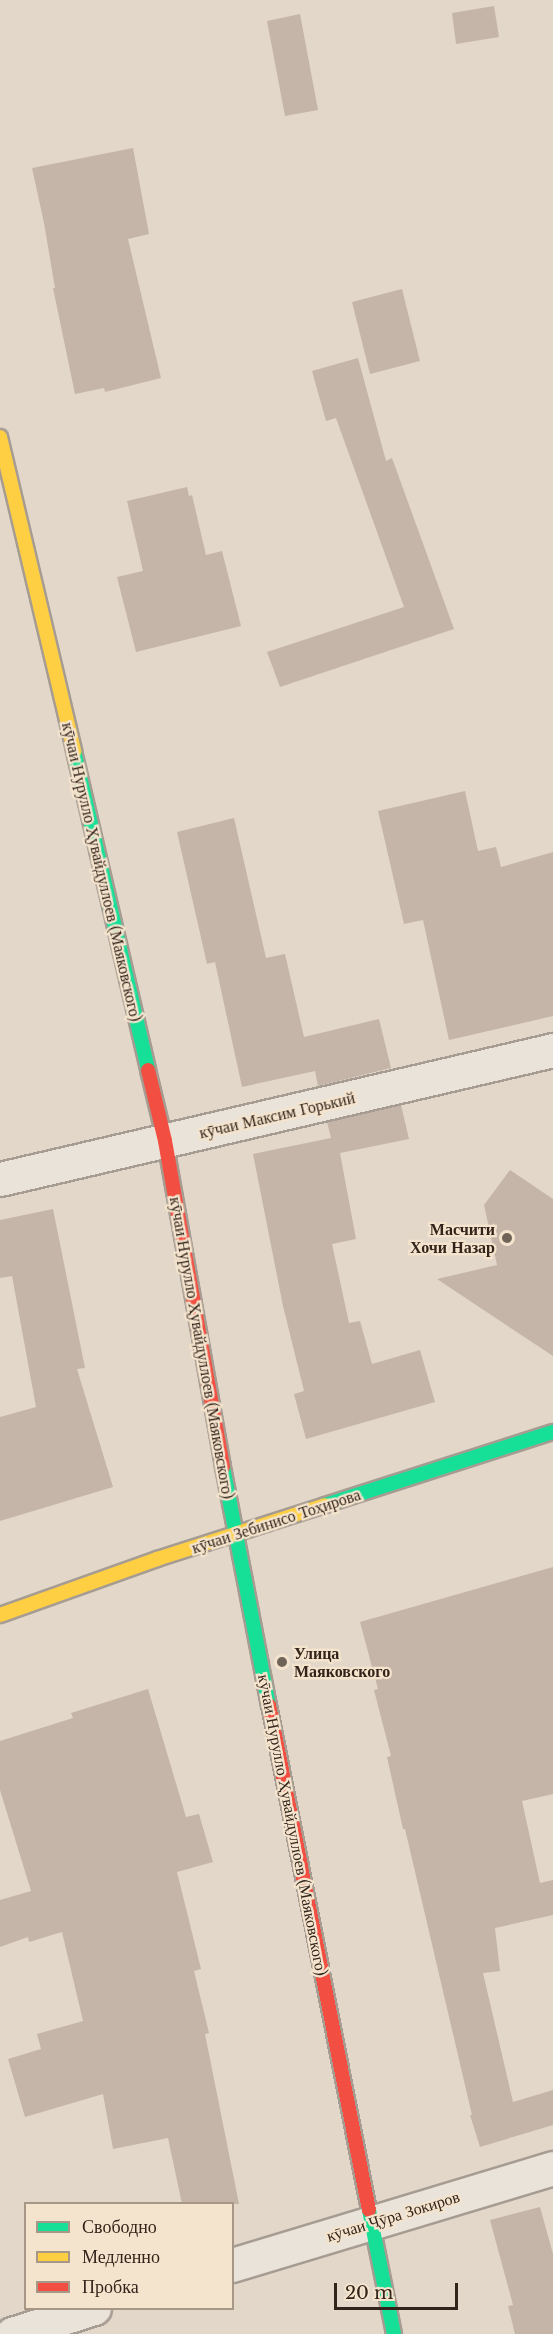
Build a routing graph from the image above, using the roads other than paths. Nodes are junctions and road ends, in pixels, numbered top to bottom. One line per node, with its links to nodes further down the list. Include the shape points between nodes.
1 (0, 437): 3 (street, кӯчаи Нурулло Ҳувайдуллоев (Маяковского))
2 (553, 1050): 3 (street, кӯчаи Максим Горький)
3 (165, 1141): 4 (street, кӯчаи Максим Горький); 6 (street, кӯчаи Нурулло Ҳувайдуллоев (Маяковского))
4 (0, 1179)
5 (553, 1432): 6 (street, кӯчаи Зебинисо Тоҳирова)
6 (235, 1535): 7 (street, кӯчаи Зебинисо Тоҳирова); 9 (street, кӯчаи Нурулло Ҳувайдуллоев (Маяковского))
7 (0, 1615)
8 (553, 2168): 9 (street, кӯчаи Ҷӯра Зокиров)
9 (371, 2222): 10 (street, кӯчаи Ҷӯра Зокиров); 13 (street, кӯчаи Нурулло Ҳувайдуллоев (Маяковского))
10 (234, 2264)
11 (88, 2310): 12 (street)
12 (12, 2334)
13 (394, 2334)

